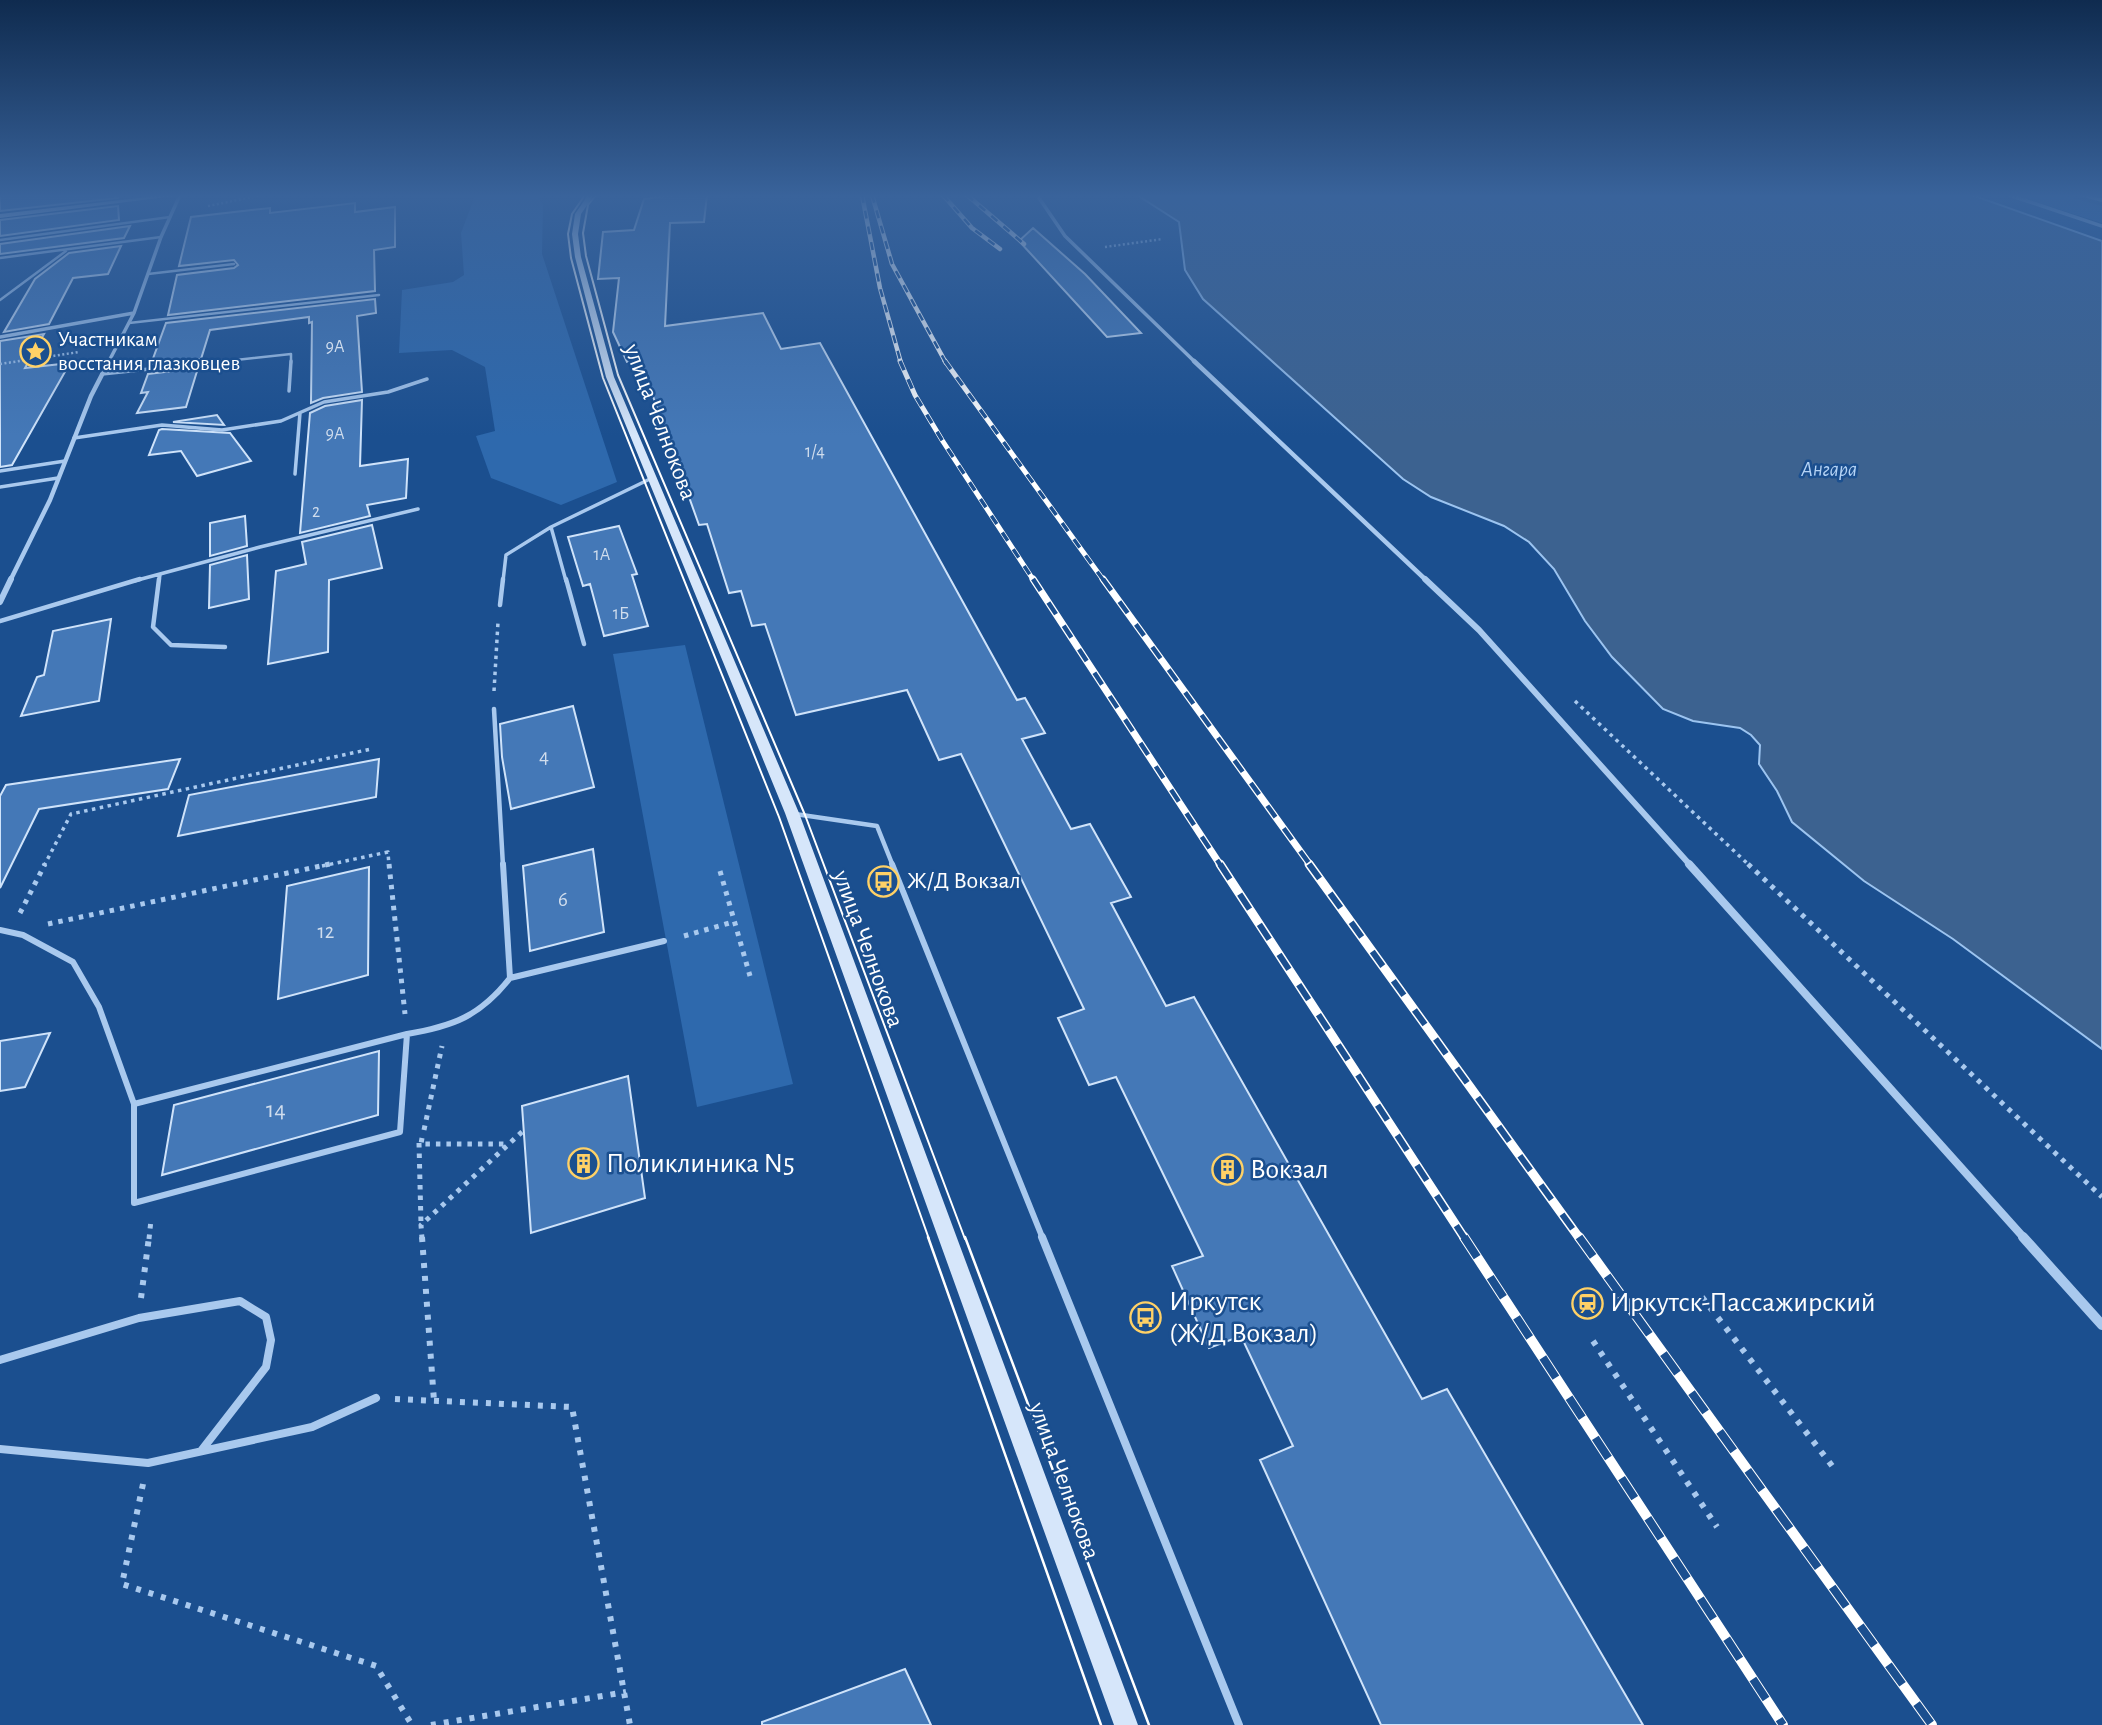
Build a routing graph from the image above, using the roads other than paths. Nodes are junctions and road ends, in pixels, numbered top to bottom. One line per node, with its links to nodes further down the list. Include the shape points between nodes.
1 (33, 276): 6 (lane)
2 (147, 276): 7 (street)
3 (583, 276): 19 (street, улица Челнокова, via 610,377)
4 (1104, 276): 36 (street, via 1479,631)
5 (379, 295): 8 (lane)
6 (0, 300)
7 (134, 313): 8 (street); 9 (street)
8 (129, 323): 10 (street)
9 (0, 337)
10 (102, 374): 12 (lane, via 291,354); 14 (street)
11 (427, 379): 13 (lane, via 388,392 324,402)
12 (289, 391)
13 (300, 413): 14 (lane, via 281,421 222,430 162,425); 17 (lane)
14 (74, 438): 15 (street)
15 (65, 461): 16 (lane); 18 (street)
16 (0, 471)
17 (295, 474)
18 (58, 478): 20 (lane); 24 (street)
19 (652, 478): 22 (lane); 30 (street, улица Челнокова)
20 (0, 487)
21 (418, 509): 23 (lane)
22 (551, 527): 25 (lane, via 506,555); 27 (lane)
23 (160, 575): 26 (lane); 28 (lane, via 153,627 171,645)
24 (0, 602)
25 (500, 605)
26 (0, 621)
27 (584, 644)
28 (225, 647)
29 (494, 709): 33 (lane)
30 (792, 813): 41 (street, улица Челнокова); 42 (lane, via 877,826)
31 (0, 930): 35 (lane, via 23,935 73,962 99,1007)
32 (664, 941): 33 (lane)
33 (510, 978): 34 (lane, via 474,1015 446,1029)
34 (407, 1034): 35 (lane); 35 (lane, via 400,1132 134,1203)
35 (134, 1104)
36 (2102, 1325)
37 (0, 1360): 40 (lane, via 139,1318 240,1301 266,1317 271,1340 265,1367)
38 (376, 1398): 40 (lane, via 312,1427)
39 (0, 1449): 40 (lane, via 148,1463)
40 (201, 1451)
41 (1126, 1725)
42 (1239, 1725)

